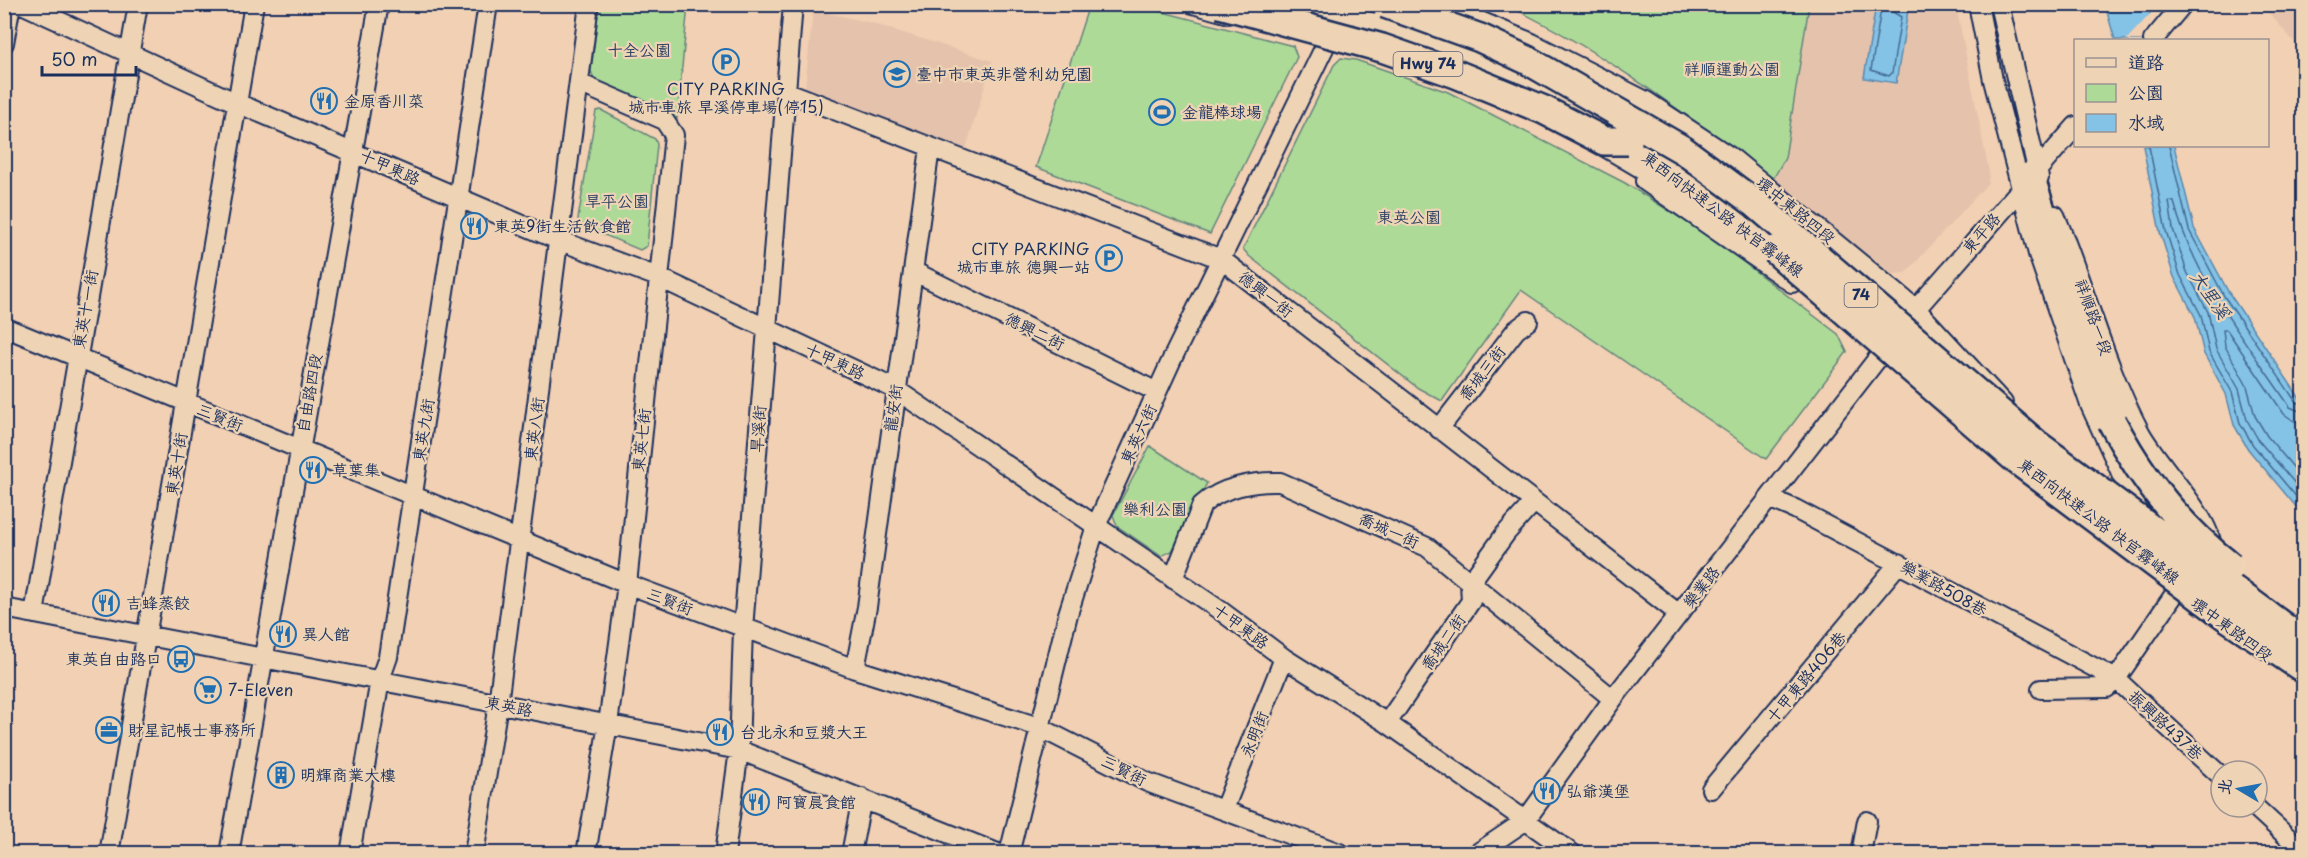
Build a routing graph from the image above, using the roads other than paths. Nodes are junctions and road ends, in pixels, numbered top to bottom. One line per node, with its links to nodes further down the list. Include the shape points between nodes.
1 (11, 4): 20 (street)
2 (22, 4): 21 (street, 十甲東路)
3 (138, 4): 21 (street, 東英十一街)
4 (254, 4): 24 (street, 東英十街)
5 (379, 4): 28 (street, 自由路四段)
6 (488, 4): 30 (street, 東英九街)
7 (588, 4): 22 (street, 東英八街)
8 (793, 4): 23 (street, 旱溪街)
9 (1193, 4): 18 (street, 環中東路四段)
10 (1220, 4): 26 (highway, Hwy 74, bridge, via 1382,48 1544,110 1604,141)
11 (1270, 4): 35 (street, 環中東路四段, via 1344,24 1464,65 1659,179 1733,230)
12 (1290, 4): 26 (highway, 東西向快速公路 快官霧峰線 / 74, via 1430,43 1550,97)
13 (1385, 4): 65 (highway, 東西向快速公路 快官霧峰線 / 74, bridge, via 1480,38 1527,60 1683,150 1756,204 2035,443)
14 (1440, 4): 36 (street, 環中東路四段, via 1532,43 1646,101 1732,158)
15 (1978, 4): 29 (street, 祥順路一段, via 1993,80)
16 (1999, 4): 29 (street, 祥順路一段)
17 (2183, 4): 19 (street)
18 (1329, 38): 32 (street, 東英六街); 35 (street, 環中東路四段, via 1499,100 1537,120 1635,175)
19 (2154, 39)
20 (4, 43)
21 (129, 53): 24 (street, 十甲東路); 40 (street, 東英十一街)
22 (579, 82): 31 (street, 東英八街); 34 (street, 東英七街, via 664,120 674,135)
23 (785, 91): 27 (street, 德興一街); 39 (street, 旱溪街)
24 (237, 103): 28 (street, 十甲東路); 44 (street, 東英十街)
25 (2074, 128): 29 (street, 東平路)
26 (1628, 141): 69 (highway, 東西向快速公路 快官霧峰線 / 74, bridge, via 1775,250 2018,461 2224,615)
27 (930, 148): 32 (street, 德興一街); 33 (street, 龍安街)
28 (353, 151): 30 (street, 十甲東路); 46 (street, 自由路四段)
29 (2033, 173): 36 (street, 東平路); 57 (street, 祥順路一段, via 2038,254 2084,389); 59 (street, 祥順路一段, via 2068,246 2141,433 2204,524 2212,542); 62 (highway, bridge, via 2101,396 2142,475 2180,522 2219,558)
30 (458, 197): 31 (street, 十甲東路); 47 (street, 東英九街)
31 (558, 240): 34 (street, 十甲東路); 52 (street, 東英八街)
32 (1221, 259): 43 (street, 東英六街); 45 (street, 德興一街)
33 (913, 271): 42 (street, 龍安街); 43 (street, 德興二街)
34 (658, 277): 39 (street, 十甲東路); 56 (street, 東英七街)
35 (1792, 282): 41 (street, 環中東路四段)
36 (1916, 309): 41 (street, 樂業路); 50 (street, 環中東路四段, via 1997,394)
37 (1528, 321): 45 (street, 喬城三街, via 1516,330)
38 (4, 327): 40 (street, 三賢街)
39 (765, 329): 42 (street, 十甲東路); 63 (street, 旱溪街)
40 (77, 356): 44 (street, 三賢街); 60 (street, 東英十一街)
41 (1880, 357): 48 (street, 樂業路); 50 (street, 環中東路四段, via 1960,426)
42 (895, 389): 51 (street, 十甲東路); 68 (street, 龍安街, via 867,607)
43 (1157, 392): 51 (street, 東英六街)
44 (185, 403): 46 (street, 三賢街); 64 (street, 東英十街)
45 (1439, 429): 49 (street, 德興一街)
46 (299, 449): 47 (street, 三賢街); 66 (street, 自由路四段)
47 (413, 497): 52 (street, 三賢街); 71 (street, 東英九街, via 388,657)
48 (1771, 499): 53 (street, 樂業路508巷); 61 (street, 樂業路)
49 (1533, 502): 55 (street, 喬城二街); 61 (street, 德興一街)
50 (2073, 513): 57 (street, 環中東路四段)
51 (1096, 526): 54 (street, 十甲東路); 78 (street, 東英六街)
52 (520, 540): 56 (street, 三賢街); 75 (street, 東英八街)
53 (1899, 563): 70 (street, 樂業路508巷); 81 (street, 十甲東路406巷)
54 (1173, 579): 55 (street, 喬城一街, via 1202,505 1228,490 1266,481 1280,482 1426,547); 67 (street, 十甲東路)
55 (1470, 583): 74 (street, 喬城一街); 76 (street, 喬城二街, via 1471,601)
56 (627, 584): 63 (street, 三賢街); 77 (street, 東英七街)
57 (2173, 585): 59 (street, 環中東路四段); 70 (street)
58 (4, 608): 60 (street, 東英路)
59 (2211, 613): 72 (street, 環中東路四段)
60 (34, 614): 64 (street, 東英路)
61 (1679, 614): 74 (street, 樂業路)
62 (2304, 622)
63 (743, 629): 68 (street, 三賢街); 79 (street, 旱溪街)
64 (148, 635): 66 (street, 東英路); 88 (street, 東英十街)
65 (2304, 642)
66 (262, 658): 71 (street, 東英路); 89 (street, 自由路四段)
67 (1284, 658): 76 (street, 十甲東路); 83 (street, 永明街)
68 (855, 669): 78 (street, 三賢街)
69 (2304, 669)
70 (2116, 679): 73 (street, 振興路437巷, via 2108,688); 80 (street, 振興路437巷)
71 (380, 680): 75 (street, 東英路); 90 (street, 東英九街)
72 (2304, 682)
73 (2041, 689)
74 (1613, 699): 85 (street, 樂業路)
75 (498, 704): 77 (street, 東英路); 91 (street, 東英八街)
76 (1387, 723): 85 (street, 十甲東路)
77 (608, 724): 79 (street, 東英路); 92 (street, 東英七街)
78 (1039, 727): 83 (street, 三賢街, via 1147,782); 96 (street, 東英六街)
79 (738, 750): 82 (street, 東英路); 93 (street, 旱溪街)
80 (2209, 765)
81 (1711, 789)
82 (862, 798): 94 (street); 95 (street, 東英路)
83 (1224, 809): 97 (street, 三賢街)
84 (2268, 819): 87 (street)
85 (1525, 821): 98 (street, 樂業路); 99 (street, 十甲東路)
86 (1867, 821): 100 (street)
87 (2295, 844)
88 (109, 854)
89 (229, 854)
90 (350, 854)
91 (474, 854)
92 (586, 854)
93 (725, 854)
94 (851, 854)
95 (1000, 854)
96 (1009, 854)
97 (1342, 854)
98 (1476, 854)
99 (1573, 854)
100 (1861, 854)

